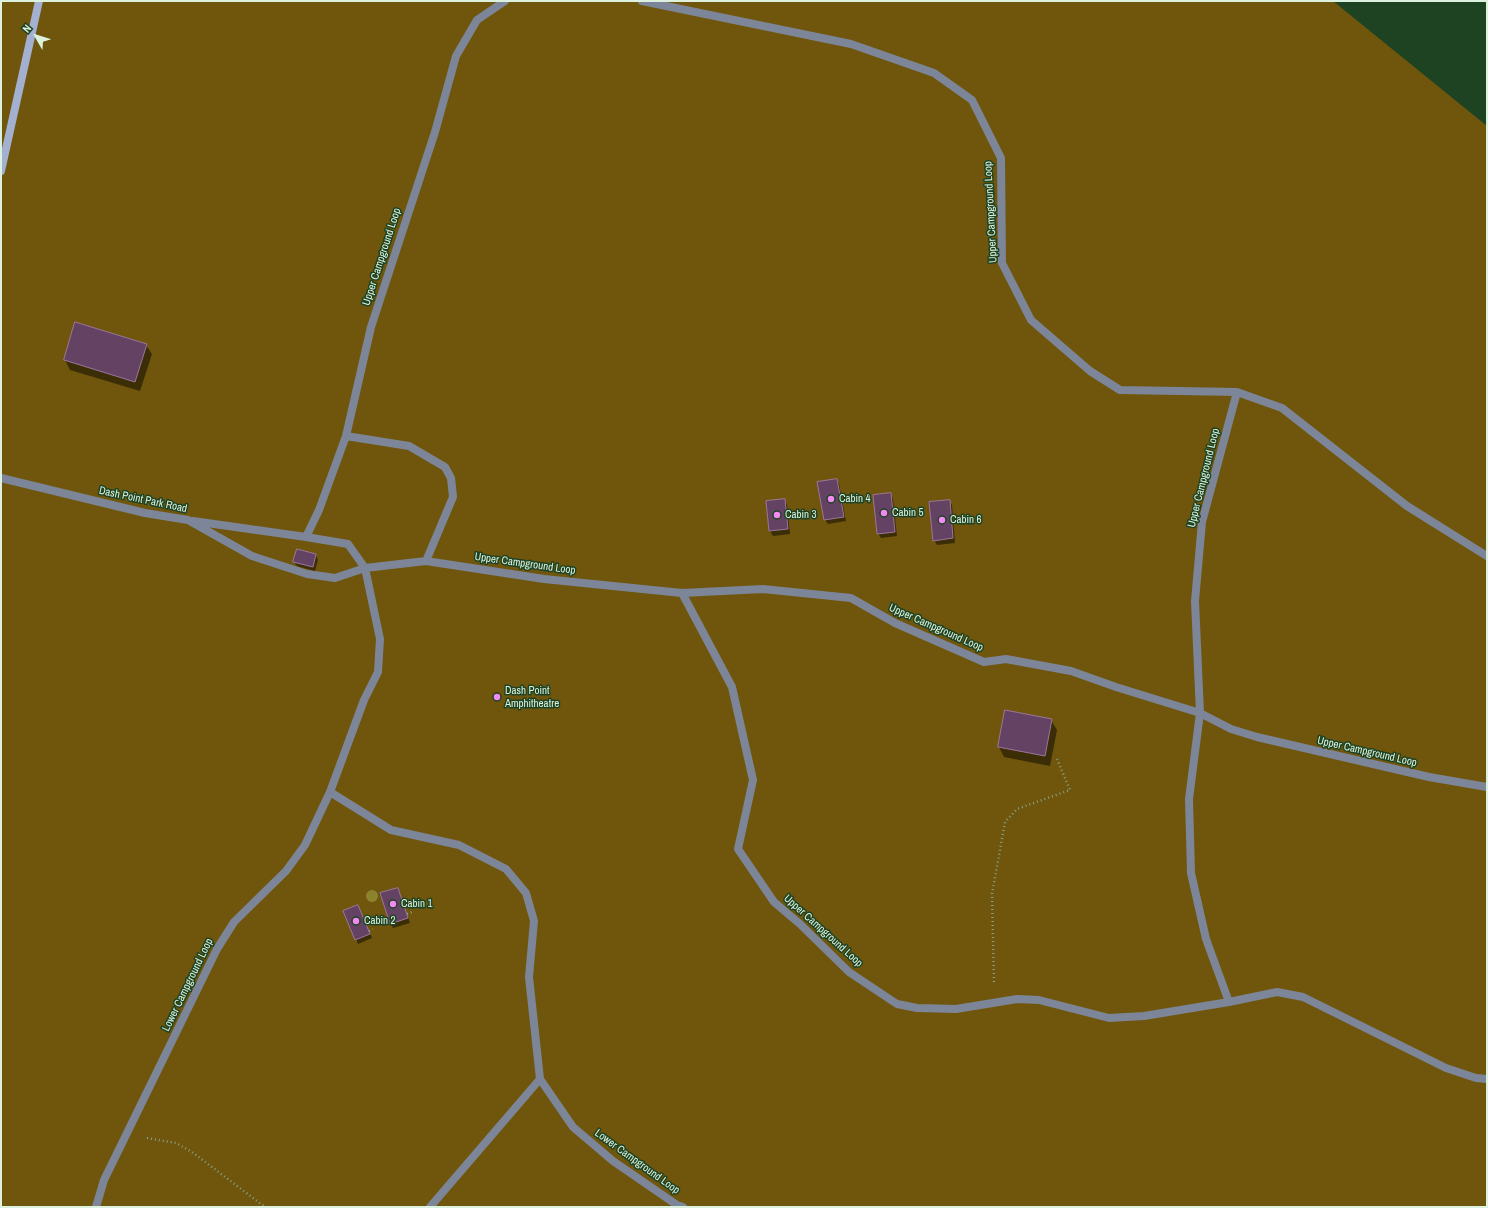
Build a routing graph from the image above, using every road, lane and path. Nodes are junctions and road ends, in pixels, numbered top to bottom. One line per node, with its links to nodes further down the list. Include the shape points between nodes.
1 (38, 1): 4 (main road)
2 (505, 1): 6 (lane, Upper Campground Loop, via 477,20 456,56 435,132 371,327)
3 (642, 1): 5 (lane, Upper Campground Loop, via 851,44 934,73 972,100 1001,158 1002,263 1031,320 1090,370 1120,390)
4 (1, 171)
5 (1237, 392): 10 (lane, Upper Campground Loop, via 1282,408 1407,506); 14 (lane, Upper Campground Loop, via 1202,522 1195,601)
6 (346, 436): 9 (lane, Upper Campground Loop, via 319,510); 11 (lane, via 409,446 445,467 451,478 453,497)
7 (1, 478): 8 (lane, Dash Point Park Road, via 145,513)
8 (188, 520): 9 (lane); 12 (lane, Dash Point Park Road, via 252,556 307,574 335,578)
9 (306, 537): 12 (lane, via 348,544)
10 (1487, 556)
11 (426, 560): 12 (lane, Upper Campground Loop); 13 (lane, Upper Campground Loop, via 544,579)
12 (366, 568): 17 (lane, Lower Campground Loop, via 380,639 378,672 364,700)
13 (682, 593): 14 (lane, Upper Campground Loop, via 763,589 851,598 895,623 984,662 1006,659 1071,671); 23 (lane, Upper Campground Loop, via 732,687 753,780 738,849 774,902 850,972 897,1004 917,1008 956,1009)
14 (1200, 713): 16 (lane, Upper Campground Loop, via 1231,730 1257,737 1429,777); 22 (lane, Upper Campground Loop, via 1189,799 1191,873 1206,939)
15 (1057, 759): 23 (path, via 1070,790 1017,809 1004,822 992,894)
16 (1487, 787)
17 (330, 792): 24 (lane, Lower Campground Loop, via 391,830 459,845 506,869 526,893 534,921 529,977); 26 (lane, Lower Campground Loop, via 305,846 286,871 234,922 217,949)
18 (412, 912): 19 (path)
19 (407, 914)
20 (373, 929): 21 (path)
21 (369, 931)
22 (1228, 1002): 23 (lane, Upper Campground Loop, via 1144,1016 1109,1018 1039,1000 1017,999); 25 (lane, Upper Campground Loop, via 1276,992 1303,997 1446,1068)
23 (995, 1003)
24 (540, 1079): 29 (lane); 30 (lane, Lower Campground Loop, via 573,1127 613,1160)
25 (1487, 1079)
26 (127, 1134): 27 (lane, Lower Campground Loop, via 104,1180); 28 (path, via 176,1143 192,1152)
27 (96, 1207)
28 (265, 1207)
29 (430, 1207)
30 (682, 1207)

